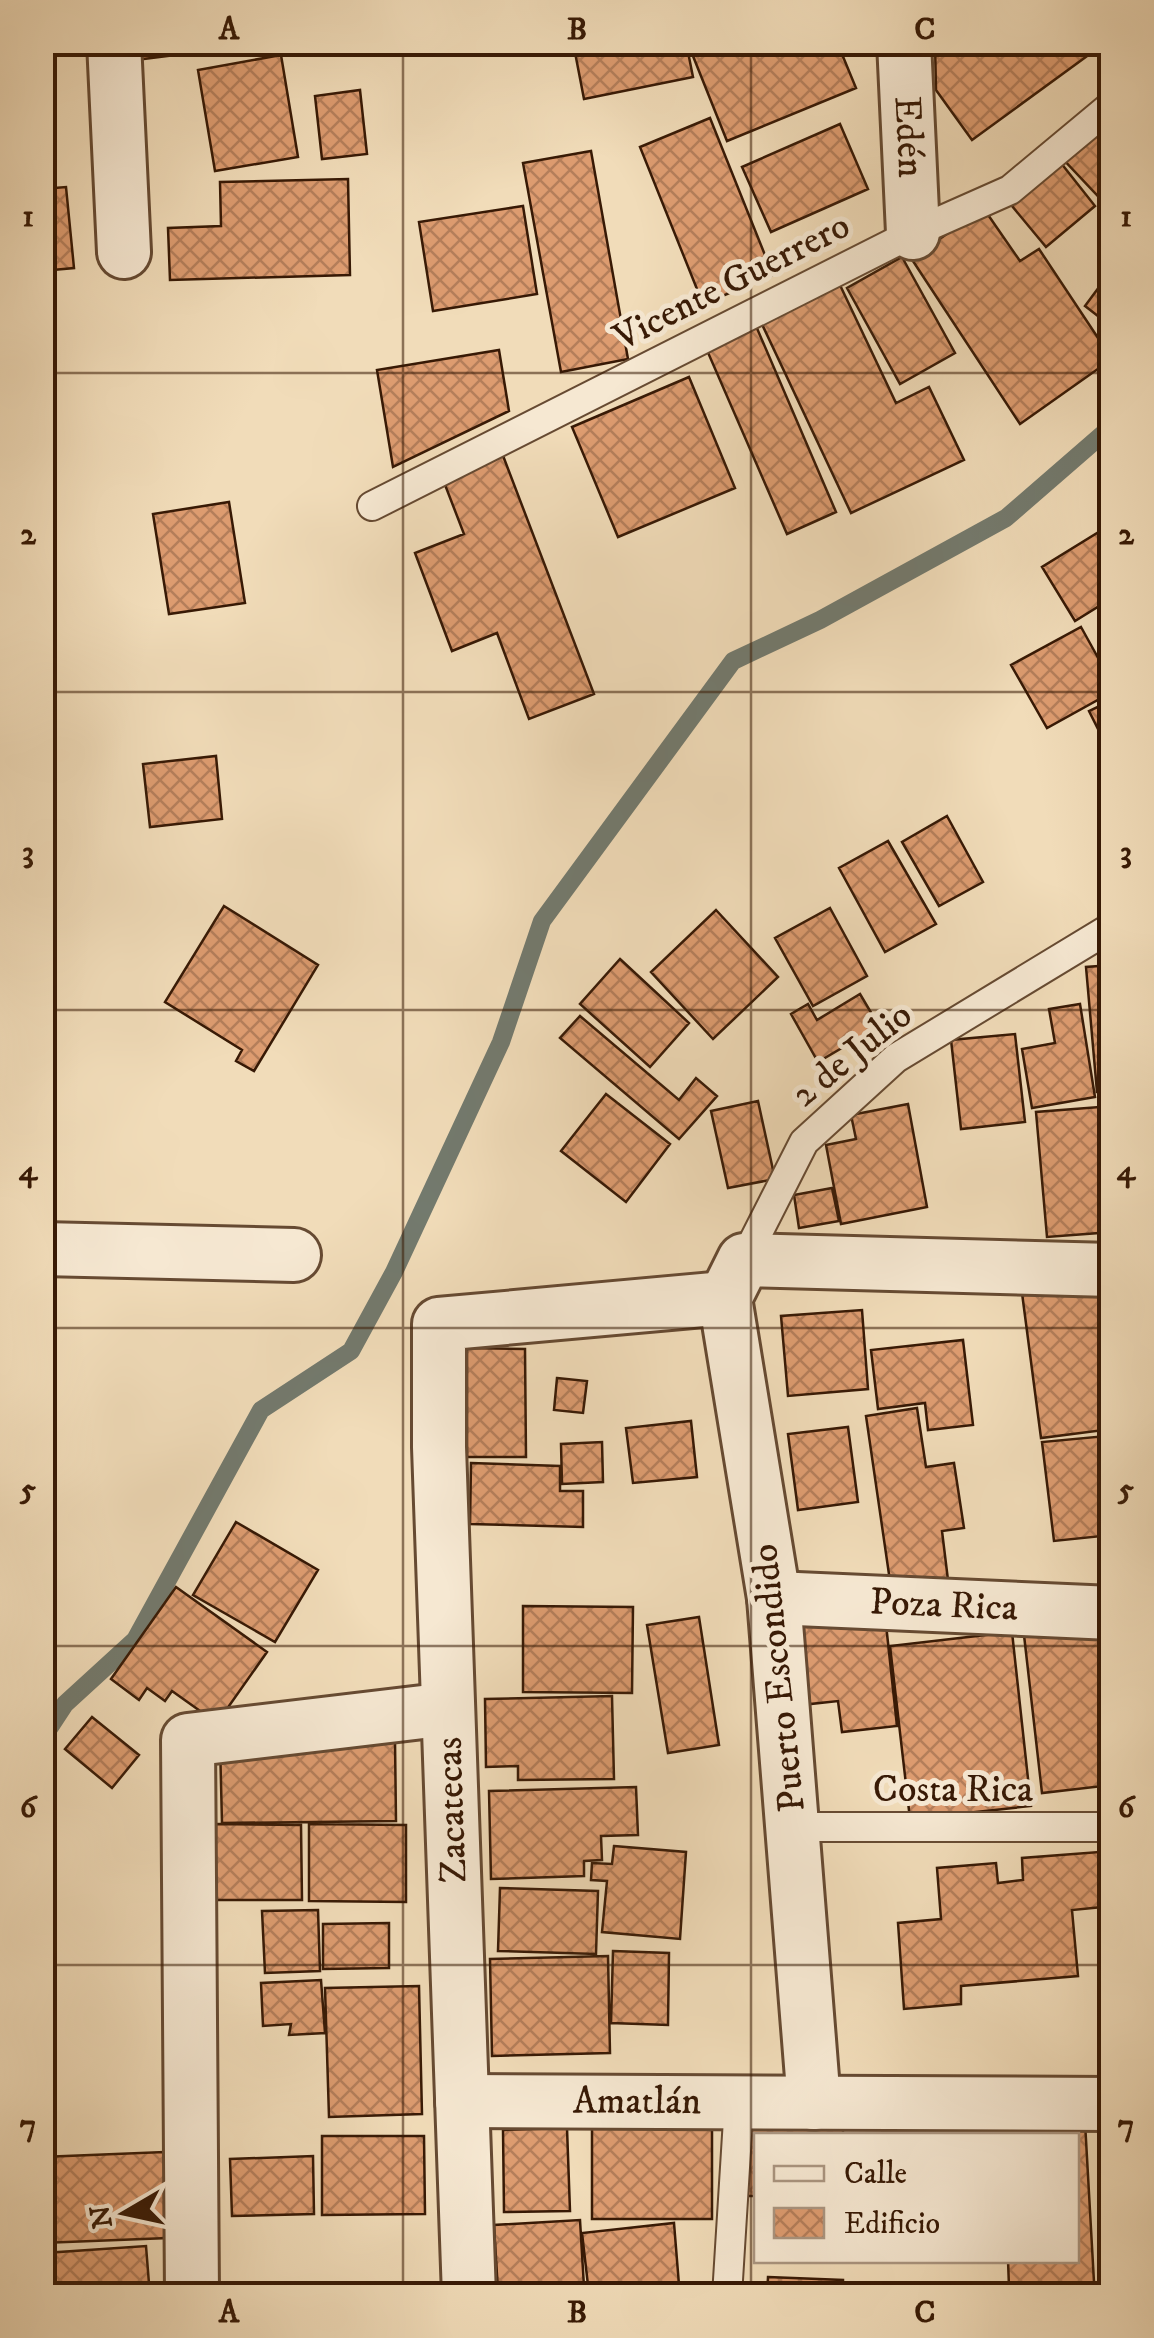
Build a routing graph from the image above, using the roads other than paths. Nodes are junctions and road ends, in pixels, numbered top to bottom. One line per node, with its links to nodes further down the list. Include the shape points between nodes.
1 (114, 42): 5 (street)
2 (904, 42): 4 (street, Edén)
3 (1112, 105): 4 (lane, Vicente Guerrero, via 1010,190)
4 (914, 233): 6 (lane, Vicente Guerrero)
5 (124, 252)
6 (372, 506)
7 (1105, 936): 11 (lane, 2 de Julio, via 896,1058 804,1142)
8 (42, 1249): 9 (street)
9 (294, 1255)
10 (1112, 1270): 11 (street)
11 (734, 1280): 12 (street, Puerto Escondido); 14 (street, Zacatecas, via 439,1324)
12 (774, 1598): 13 (street, Poza Rica); 15 (street, Puerto Escondido)
13 (1112, 1613)
14 (448, 1709): 17 (street, Zacatecas); 21 (street, via 188,1740)
15 (795, 1827): 16 (lane, Costa Rica); 19 (street, Puerto Escondido)
16 (1112, 1827)
17 (462, 2102): 18 (street, Amatlán); 22 (street, Zacatecas)
18 (739, 2103): 19 (street, Amatlán); 23 (lane)
19 (814, 2103): 20 (street, Amatlán)
20 (1112, 2104)
21 (192, 2296)
22 (469, 2296)
23 (727, 2296)

